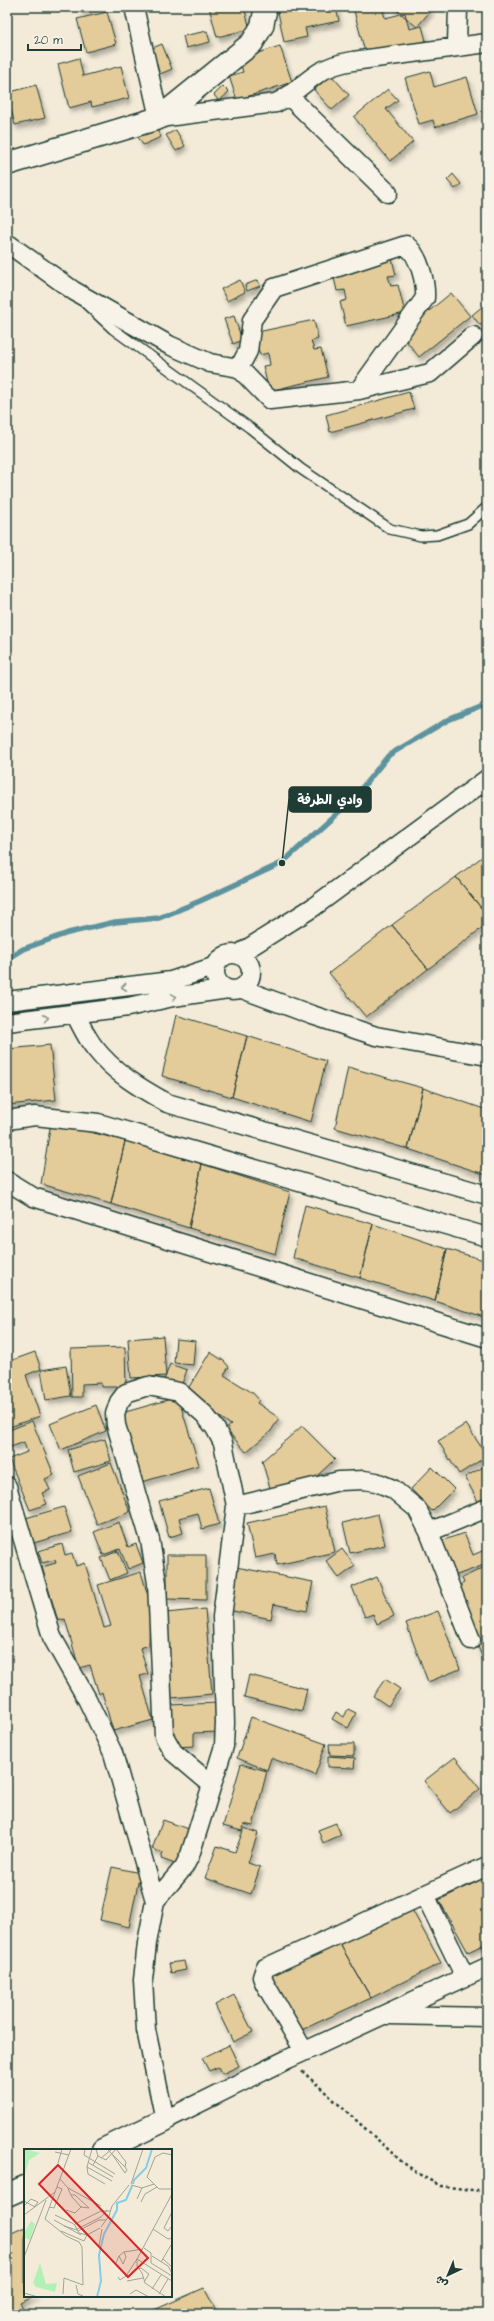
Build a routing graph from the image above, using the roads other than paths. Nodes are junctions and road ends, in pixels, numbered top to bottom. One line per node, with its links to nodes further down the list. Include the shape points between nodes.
1 (134, 7): 7 (street)
2 (266, 7): 7 (street, via 262,26 252,43)
3 (458, 7): 5 (street)
4 (487, 43): 5 (street)
5 (457, 45): 6 (street, via 335,65 319,73)
6 (289, 96): 7 (street, via 276,103); 9 (street)
7 (159, 118): 8 (street)
8 (7, 164)
9 (388, 193)
10 (7, 243): 11 (street)
11 (74, 291): 13 (street, via 191,356 210,363); 15 (lane, via 93,313 113,330 250,428 301,469 390,528 405,534 437,535 468,524)
12 (473, 336): 14 (street, via 430,373)
13 (239, 368): 14 (street, via 270,400); 14 (street, via 248,351 252,320 274,288 406,245 415,254 426,292 425,298)
14 (359, 390)
15 (487, 507)
16 (487, 779): 17 (street, via 312,908)
17 (239, 954): 18 (street, via 225,955); 19 (street, via 250,963 252,970 251,978)
18 (216, 966): 19 (street, via 217,980); 20 (street, one-way to 20, via 158,984)
19 (235, 989): 21 (street, one-way to 19); 23 (street, via 376,1036)
20 (7, 1001)
21 (75, 1014): 22 (street, one-way to 21); 26 (street, via 93,1046 110,1064 167,1103)
22 (7, 1022)
23 (487, 1056)
24 (7, 1120): 27 (street, via 35,1116 98,1123)
25 (7, 1181): 28 (street, via 33,1197)
26 (487, 1195)
27 (487, 1237)
28 (487, 1338)
29 (7, 1486): 37 (street, via 52,1637 87,1699 113,1753)
30 (236, 1506): 32 (street, via 339,1481 364,1480 393,1489 405,1498 417,1510); 34 (street, via 222,1617 225,1735); 34 (street, via 223,1443 204,1414 179,1392 148,1386 126,1393 119,1402 115,1414 116,1425 154,1559 164,1736 172,1752)
31 (487, 1508): 32 (street)
32 (429, 1532): 33 (street)
33 (471, 1640)
34 (212, 1785): 37 (street, via 187,1861)
35 (487, 1866): 36 (street)
36 (425, 1895): 39 (street); 42 (street, via 265,1968 262,1977 265,1984)
37 (155, 1901): 43 (street, via 147,1943 144,1980 146,2030)
38 (487, 1967): 39 (street)
39 (465, 1977): 40 (street)
40 (383, 2015): 41 (street); 42 (street)
41 (487, 2017)
42 (304, 2051): 43 (street)
43 (165, 2120): 44 (street)
44 (105, 2149)
45 (24, 2187): 46 (street)
46 (7, 2195)

